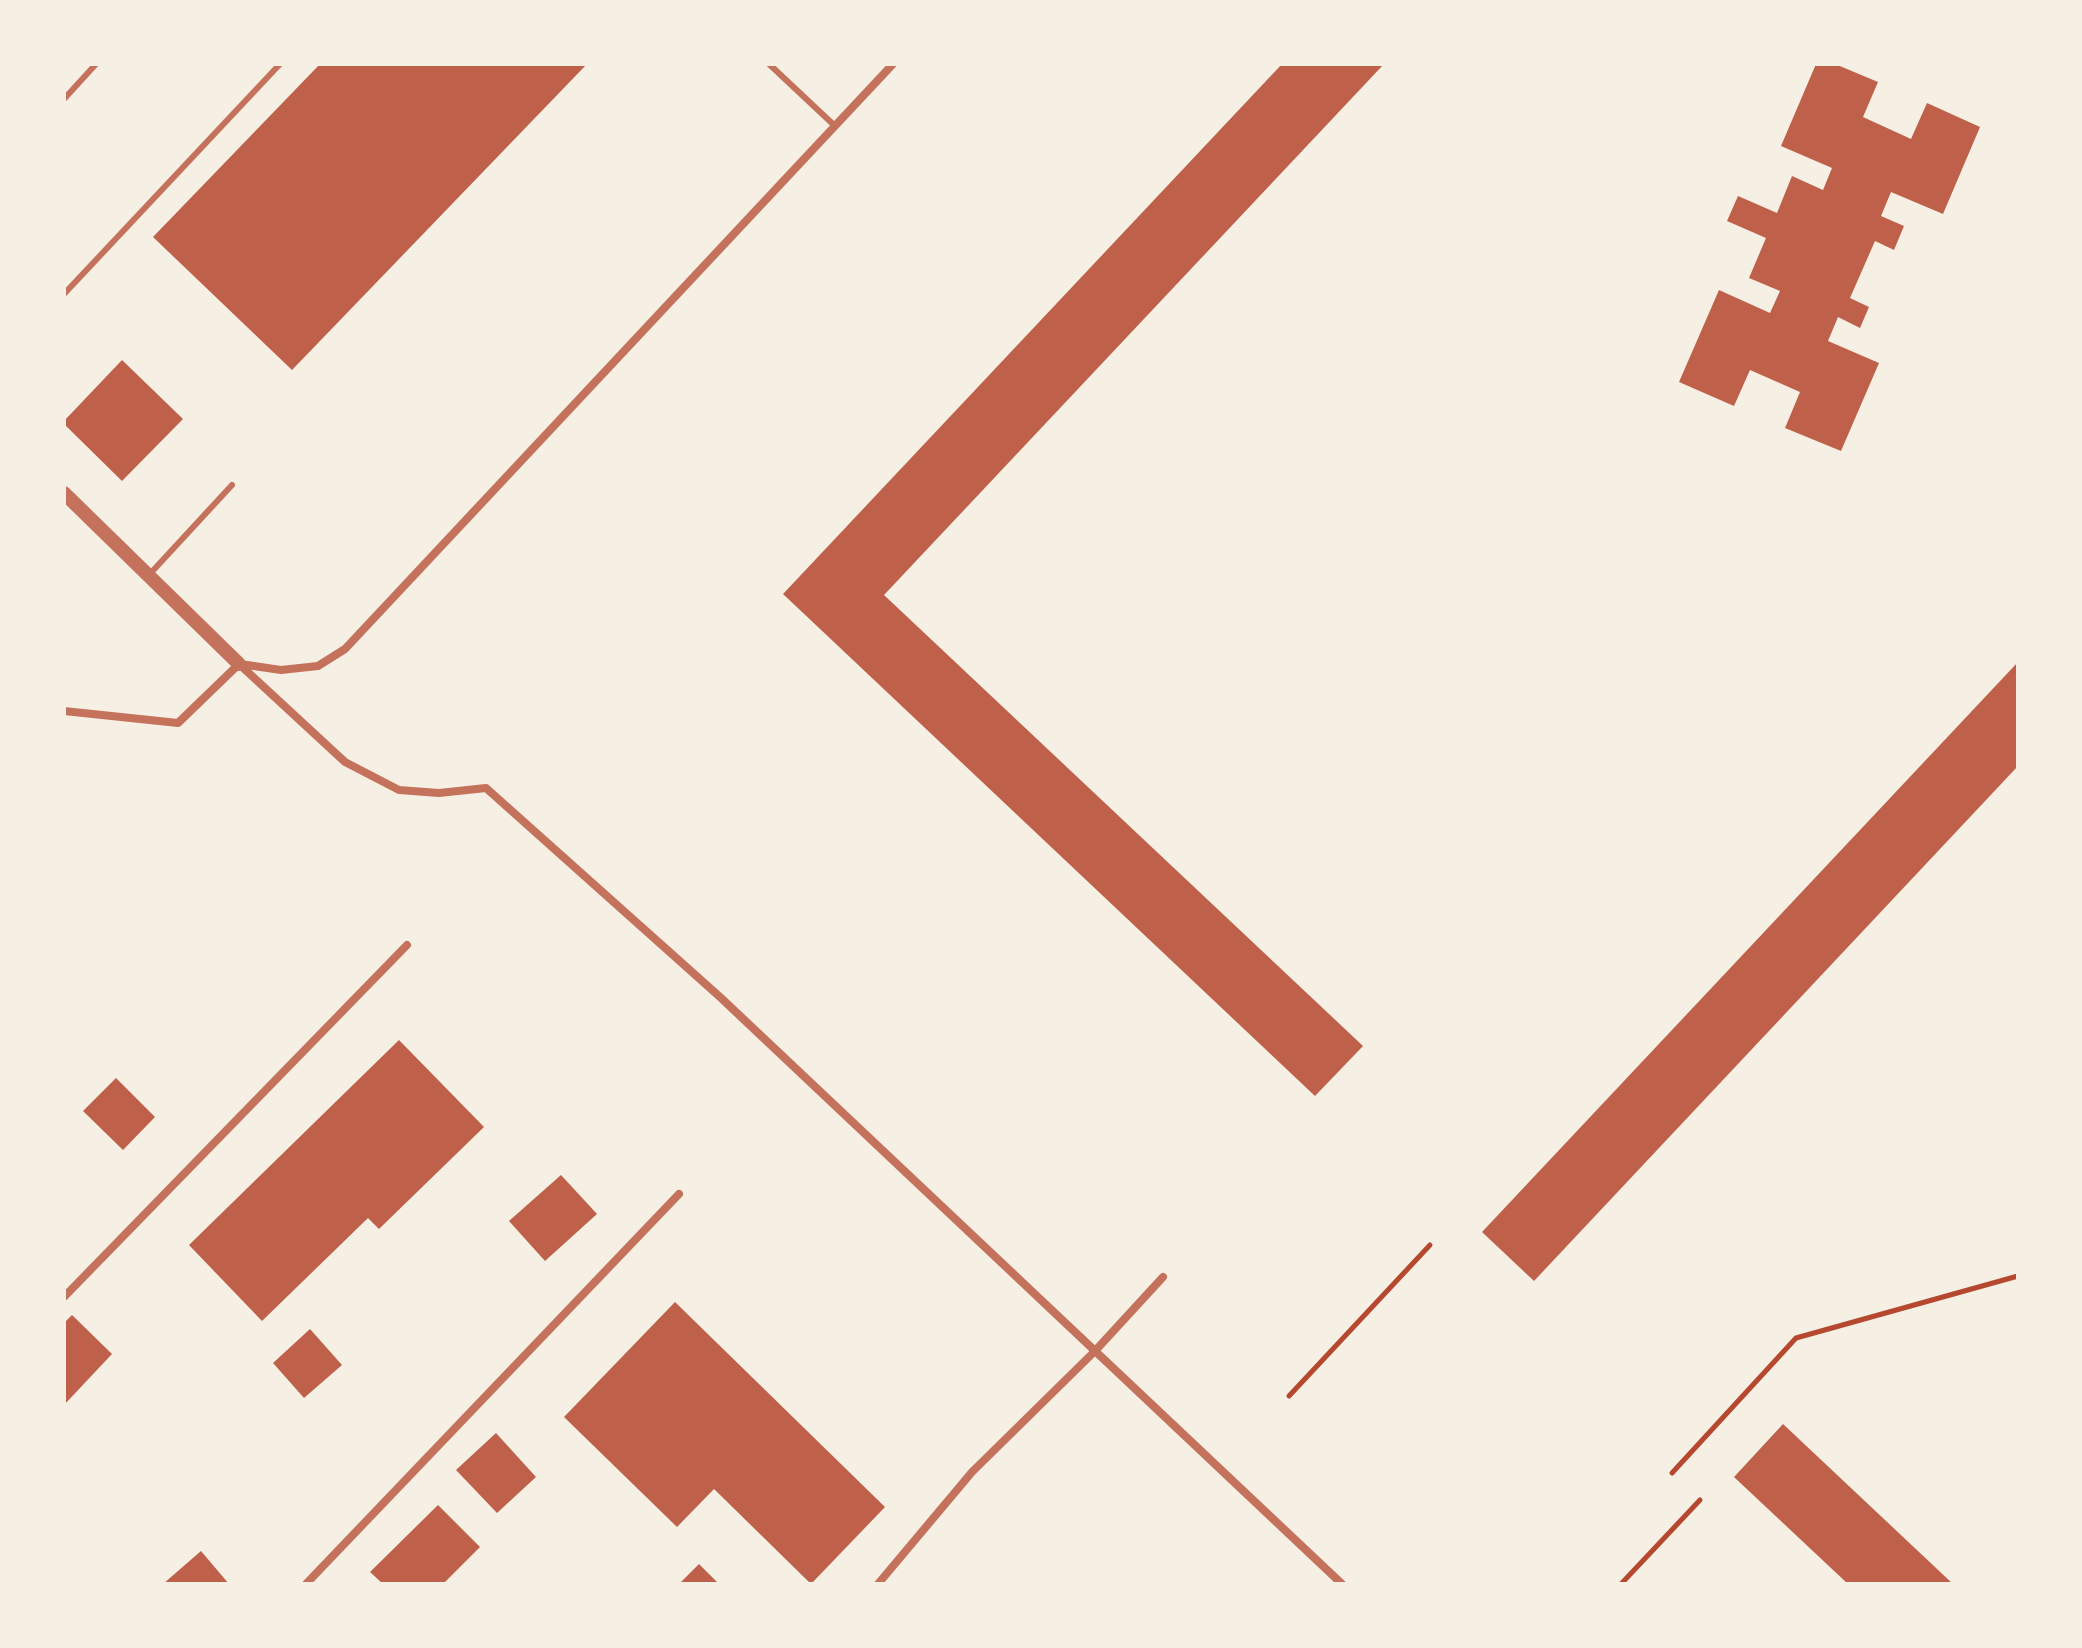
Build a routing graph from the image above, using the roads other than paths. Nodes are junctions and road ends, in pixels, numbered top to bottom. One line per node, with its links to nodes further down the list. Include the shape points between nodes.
1 (96, 64): 5 (lane)
2 (280, 64): 7 (lane)
3 (769, 64): 6 (lane)
4 (893, 64): 6 (street)
5 (64, 99)
6 (835, 126): 11 (street, via 345,649 318,666 281,670)
7 (64, 294)
8 (232, 485): 10 (lane)
9 (64, 493): 10 (street)
10 (148, 576): 11 (street)
11 (239, 664): 12 (street, via 178,723); 17 (street, via 345,762 399,790 486,788 720,997)
12 (64, 711)
13 (407, 945): 16 (street)
14 (679, 1194): 18 (street)
15 (1163, 1277): 17 (street)
16 (64, 1297)
17 (1095, 1351): 19 (street, via 972,1472); 20 (street)
18 (306, 1584)
19 (878, 1584)
20 (1342, 1584)

